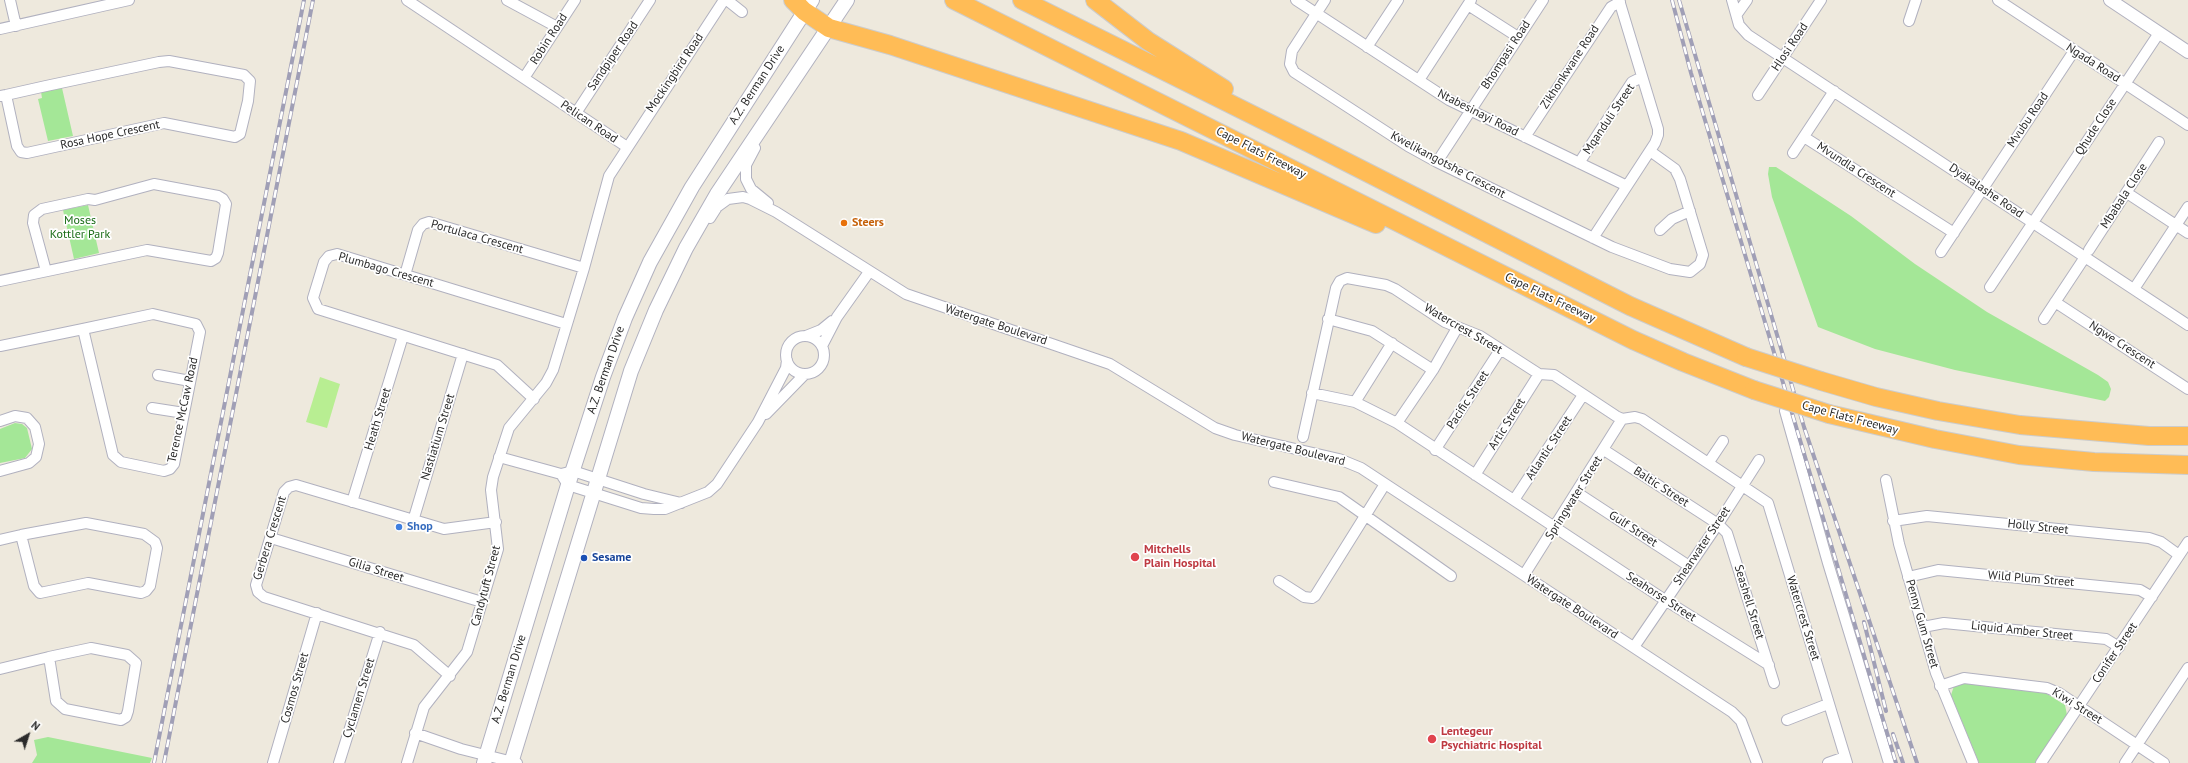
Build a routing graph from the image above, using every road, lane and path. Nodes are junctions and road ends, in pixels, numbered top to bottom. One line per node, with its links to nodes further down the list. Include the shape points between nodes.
1 (10, 0): 29 (street)
2 (129, 0): 29 (street)
3 (407, 0): 40 (street)
4 (507, 0): 30 (street)
5 (575, 0): 30 (street, Robin Road)
6 (650, 0): 48 (street, Sandpiper Road)
7 (726, 0): 25 (street, Mockingbird Road); 53 (street, Mockingbird Road)
8 (847, 0): 31 (main road, A.Z. Berman Drive)
9 (954, 0): 78 (highway, Cape Flats Freeway)
10 (1022, 0): 54 (highway)
11 (1095, 0): 54 (highway, via 1153,45 1295,129)
12 (1296, 0): 26 (street, Ntabesinayi Road)
13 (1326, 0): 26 (street)
14 (1398, 0): 35 (street)
15 (1543, 0): 34 (street, Bhompasi Road)
16 (1732, 0): 27 (street, Dyakalashe Road)
17 (1747, 0): 27 (street)
18 (1821, 0): 38 (street, Hlosi Road)
19 (1916, 0): 28 (street)
20 (1998, 0): 36 (street, Ngada Road)
21 (2110, 0): 33 (street)
22 (1619, 1): 39 (street); 50 (street, Zikhonkwane Road, via 1611,6)
23 (1470, 2): 34 (street); 41 (street)
24 (803, 4): 31 (highway); 126 (main road, A.Z. Berman Drive, via 692,187 650,262 625,318)
25 (742, 12)
26 (1316, 14): 35 (street, Ntabesinayi Road); 57 (street, Kwelikangotshe Crescent, via 1292,51 1289,58 1292,69 1408,146)
27 (1736, 14): 38 (street, Dyakalashe Road, via 1744,32)
28 (1909, 21)
29 (16, 26): 32 (street)
30 (557, 27): 40 (street, Robin Road)
31 (829, 28): 46 (main road, A.Z. Berman Drive); 78 (highway, via 890,45 1181,141 1461,262)
32 (0, 29)
33 (2159, 33): 37 (street); 42 (street, Qhude Close)
34 (1518, 37): 47 (street, Bhompasi Road)
35 (1367, 47): 41 (street, Ntabesinayi Road)
36 (2074, 50): 42 (street, Ngada Road); 60 (street, Mvubu Road)
37 (2188, 52)
38 (1783, 58): 43 (street, Dyakalashe Road); 45 (street, Hlosi Road)
39 (1642, 77): 55 (street, via 1658,129 1657,140); 58 (street, Mqanduli Street, via 1632,82)
40 (524, 78): 48 (street, Pelican Road)
41 (1419, 80): 47 (street, Ntabesinayi Road)
42 (2125, 83): 49 (street, Ngada Road); 65 (street, Qhude Close)
43 (1834, 91): 51 (street, Mvundla Crescent); 60 (street, Dyakalashe Road)
44 (3, 95): 44 (street, Rosa Hope Crescent, via 169,61 244,75 250,81 240,134 235,137 164,123 27,153 22,152 17,146)
45 (1758, 95)
46 (780, 101): 64 (street, Watergate Boulevard, via 748,159 746,170 746,178 751,189); 71 (main road, A.Z. Berman Drive, via 717,194)
47 (1469, 111): 50 (street, Ntabesinayi Road); 57 (street, Bhompasi Road)
48 (576, 113): 53 (street, Pelican Road)
49 (2188, 125)
50 (1525, 137): 58 (street, Ntabesinayi Road)
51 (1804, 137): 56 (street); 68 (street, Mvundla Crescent)
52 (2159, 142): 61 (street, Mbabala Close)
53 (627, 147): 74 (street, Pelican Road, via 609,176)
54 (1317, 147): 115 (highway, bridge, via 1630,306 1746,357 1876,397 1938,411 2020,425 2149,436)
55 (1650, 151): 59 (street); 63 (street, Kwelikangotshe Crescent, via 1675,170)
56 (1793, 153)
57 (1437, 162): 70 (street, Kwelikangotshe Crescent)
58 (1579, 163): 59 (street, Ntabesinayi Road)
59 (1627, 186): 70 (street)
60 (1983, 189): 65 (street, Dyakalashe Road); 68 (street)
61 (2127, 193): 66 (street); 73 (street, Mbabala Close)
62 (2188, 207): 66 (street)
63 (1690, 211): 67 (street, via 1672,219); 70 (street, Kwelikangotshe Crescent, via 1703,255 1700,264 1690,272 1670,269)
64 (776, 212): 71 (street, Watergate Boulevard, via 743,197 728,199 718,207); 76 (street, Watergate Boulevard)
65 (2033, 222): 73 (street, Dyakalashe Road); 80 (street, Qhude Close)
66 (2176, 226): 69 (street); 81 (street)
67 (1660, 230)
68 (1954, 233): 72 (street)
69 (2188, 233)
70 (1593, 238)
71 (686, 248): 127 (main road, A.Z. Berman Drive, via 646,332)
72 (1941, 252)
73 (2087, 253): 81 (street, Dyakalashe Road); 82 (street)
74 (584, 268): 77 (street, Portulaca Crescent, via 429,222 418,230); 86 (street, Candytuft Street)
75 (46, 271): 75 (street, via 33,223 34,215 42,209 88,199 95,200 154,184 218,196 226,204 218,253 211,261 147,250); 79 (street)
76 (869, 272): 83 (street); 130 (street, Watergate Boulevard, via 906,294 1110,364 1214,428 1345,461)
77 (405, 275): 86 (street, Plumbago Crescent); 90 (street, Plumbago Crescent, via 333,254 324,262 313,298 318,309)
78 (1507, 276): 123 (highway, Cape Flats Freeway, bridge, via 1676,359 1754,390 1829,414 1935,439 2019,455 2116,463)
79 (0, 281)
80 (1990, 287)
81 (2134, 289): 87 (street, Dyakalashe Road)
82 (2055, 302): 85 (street); 103 (street, Ngwe Crescent)
83 (837, 317): 91 (street, via 821,330); 94 (street)
84 (1328, 319): 88 (street, Watercrest Street, via 1338,284 1344,278 1351,278 1395,289); 92 (street, via 1372,331); 104 (street, Watercrest Street)
85 (2044, 319)
86 (566, 324): 106 (street, Candytuft Street, via 550,377)
87 (2188, 325)
88 (1457, 328): 95 (street, Watercrest Street, via 1470,331); 98 (street)
89 (83, 329): 93 (street, Terence McCaw Road); 102 (street, Terence McCaw Road, via 153,314 194,322 200,332); 110 (street, Terence McCaw Road, via 112,453 116,460 164,471 170,469 174,464)
90 (403, 336): 96 (street, Plumbago Crescent); 135 (street, Heath Street)
91 (806, 336): 94 (street, via 818,341); 97 (street, via 790,343 786,354)
92 (1392, 343): 98 (street); 107 (street)
93 (0, 346)
94 (822, 346): 99 (street, via 822,364)
95 (1500, 350): 100 (street, Watercrest Street); 118 (street, Pacific Street)
96 (463, 354): 106 (street, Plumbago Crescent, via 497,365); 138 (street, Nastiatium Street)
97 (787, 360): 99 (street, via 794,370); 113 (street, via 786,368)
98 (1432, 370): 114 (street)
99 (805, 374): 113 (street)
100 (1539, 374): 105 (street, Watercrest Street, via 1554,375); 125 (street, Artic Street)
101 (158, 375): 102 (street)
102 (190, 381): 110 (street, Terence McCaw Road)
103 (2188, 389)
104 (1312, 393): 107 (street); 116 (street, Watercrest Street)
105 (1583, 395): 111 (street, Watercrest Street); 134 (street, Atlantic Street)
106 (534, 398): 120 (street, Candytuft Street, via 509,428)
107 (1355, 402): 114 (street)
108 (152, 408): 110 (street)
109 (1785, 410): 181 (street)
110 (184, 413)
111 (1622, 419): 119 (street, Springwater Street); 122 (street, Watercrest Street, via 1642,419)
112 (0, 421): 124 (street, via 15,416 27,418 34,427 39,444 36,457 29,463)
113 (758, 422): 136 (street, via 717,484 708,492)
114 (1397, 423): 118 (street)
115 (2188, 436)
116 (1303, 437)
117 (1723, 441): 122 (street)
118 (1435, 450): 125 (street)
119 (1604, 450): 132 (street, Springwater Street); 141 (street, Baltic Street)
120 (500, 456): 126 (street); 140 (street, Candytuft Street, via 492,484)
121 (1759, 460): 131 (street)
122 (1709, 462): 131 (street, Watercrest Street)
123 (2188, 465)
124 (0, 471)
125 (1475, 475): 134 (street)
126 (567, 477): 127 (street); 133 (street); 173 (main road, A.Z. Berman Drive)
127 (598, 480): 133 (main road, A.Z. Berman Drive); 136 (street)
128 (1886, 480): 139 (street, Penny Gum Street)
129 (1274, 482): 137 (street, via 1331,494 1349,504)
130 (1385, 484): 137 (street); 149 (street, Watergate Boulevard)
131 (1742, 485): 141 (street, Shearwater Street); 168 (street, Watercrest Street, via 1764,499 1770,508)
132 (1576, 492): 142 (street, Springwater Street); 148 (street, Gulf Street)
133 (594, 493): 136 (street, via 641,508 666,509); 175 (main road, A.Z. Berman Drive)
134 (1514, 500): 142 (street)
135 (352, 502): 138 (street, Gerbera Crescent); 144 (street, Gerbera Crescent, via 296,485 289,487 284,492)
136 (681, 503)
137 (1364, 517): 150 (street); 152 (street, via 1312,598 1304,597)
138 (413, 521): 140 (street, Gerbera Crescent, via 444,529)
139 (1893, 521): 147 (street, Holly Street, via 1927,516 2149,538 2161,542); 151 (street, Penny Gum Street)
140 (496, 522): 155 (street, Candytuft Street, via 498,549)
141 (1718, 524): 148 (street, Shearwater Street); 162 (street, Seashell Street, via 1730,538)
142 (1555, 527): 149 (street, Springwater Street); 154 (street, Seahorse Street)
143 (21, 535): 143 (street, via 86,523 144,534 155,542 157,548 150,586 141,593 88,583 40,593 34,586); 145 (street)
144 (271, 538): 155 (street, Gilia Street); 156 (street, Gerbera Crescent, via 256,586 258,592 264,597)
145 (0, 540)
146 (2188, 542): 147 (street, Conifer Street)
147 (2179, 555): 153 (street, Conifer Street)
148 (1689, 566): 154 (street, Shearwater Street)
149 (1524, 575): 159 (street, Watergate Boulevard)
150 (1451, 576)
151 (1908, 577): 153 (street, Wild Plum Street, via 1938,570 2140,590); 157 (street, Penny Gum Street)
152 (1279, 581)
153 (2152, 597): 160 (street, Conifer Street)
154 (1665, 600): 159 (street, Shearwater Street); 162 (street, Seahorse Street)
155 (482, 602): 165 (street, Candytuft Street, via 467,652)
156 (317, 614): 158 (street, Gerbera Crescent); 176 (street, Cosmos Street)
157 (1922, 627): 160 (street, Liquid Amber Street, via 1944,624 2106,639); 167 (street, Penny Gum Street)
158 (380, 632): 165 (street, Gerbera Crescent, via 414,645); 177 (street, Cyclamen Street)
159 (1634, 647): 179 (street, Watergate Boulevard, via 1738,716)
160 (2119, 647): 169 (street, Conifer Street)
161 (48, 658): 161 (street, via 56,701 62,708 118,720 126,717 136,667 131,657 91,648); 163 (street)
162 (1768, 665): 166 (street, Seashell Street)
163 (0, 668)
164 (2188, 668): 172 (street)
165 (450, 676): 171 (street, Candytuft Street, via 424,706)
166 (1774, 683)
167 (1940, 686): 169 (street, Kiwi Street, via 1964,678 2037,685 2059,693); 182 (street, Penny Gum Street)
168 (1828, 704): 170 (street); 174 (street, Watercrest Street)
169 (2079, 706): 172 (street, Kiwi Street); 183 (street, Conifer Street)
170 (1787, 720)
171 (415, 733): 173 (street); 178 (street, Candytuft Street)
172 (2137, 745): 184 (street); 185 (street, Kiwi Street)
173 (485, 759): 175 (street)
174 (1846, 760): 180 (street)
175 (513, 762)
176 (273, 763)
177 (339, 763)
178 (407, 763)
179 (1757, 763)
180 (1828, 763)
181 (1889, 763)
182 (1973, 763)
183 (2041, 763)
184 (2125, 763)
185 (2164, 763)

